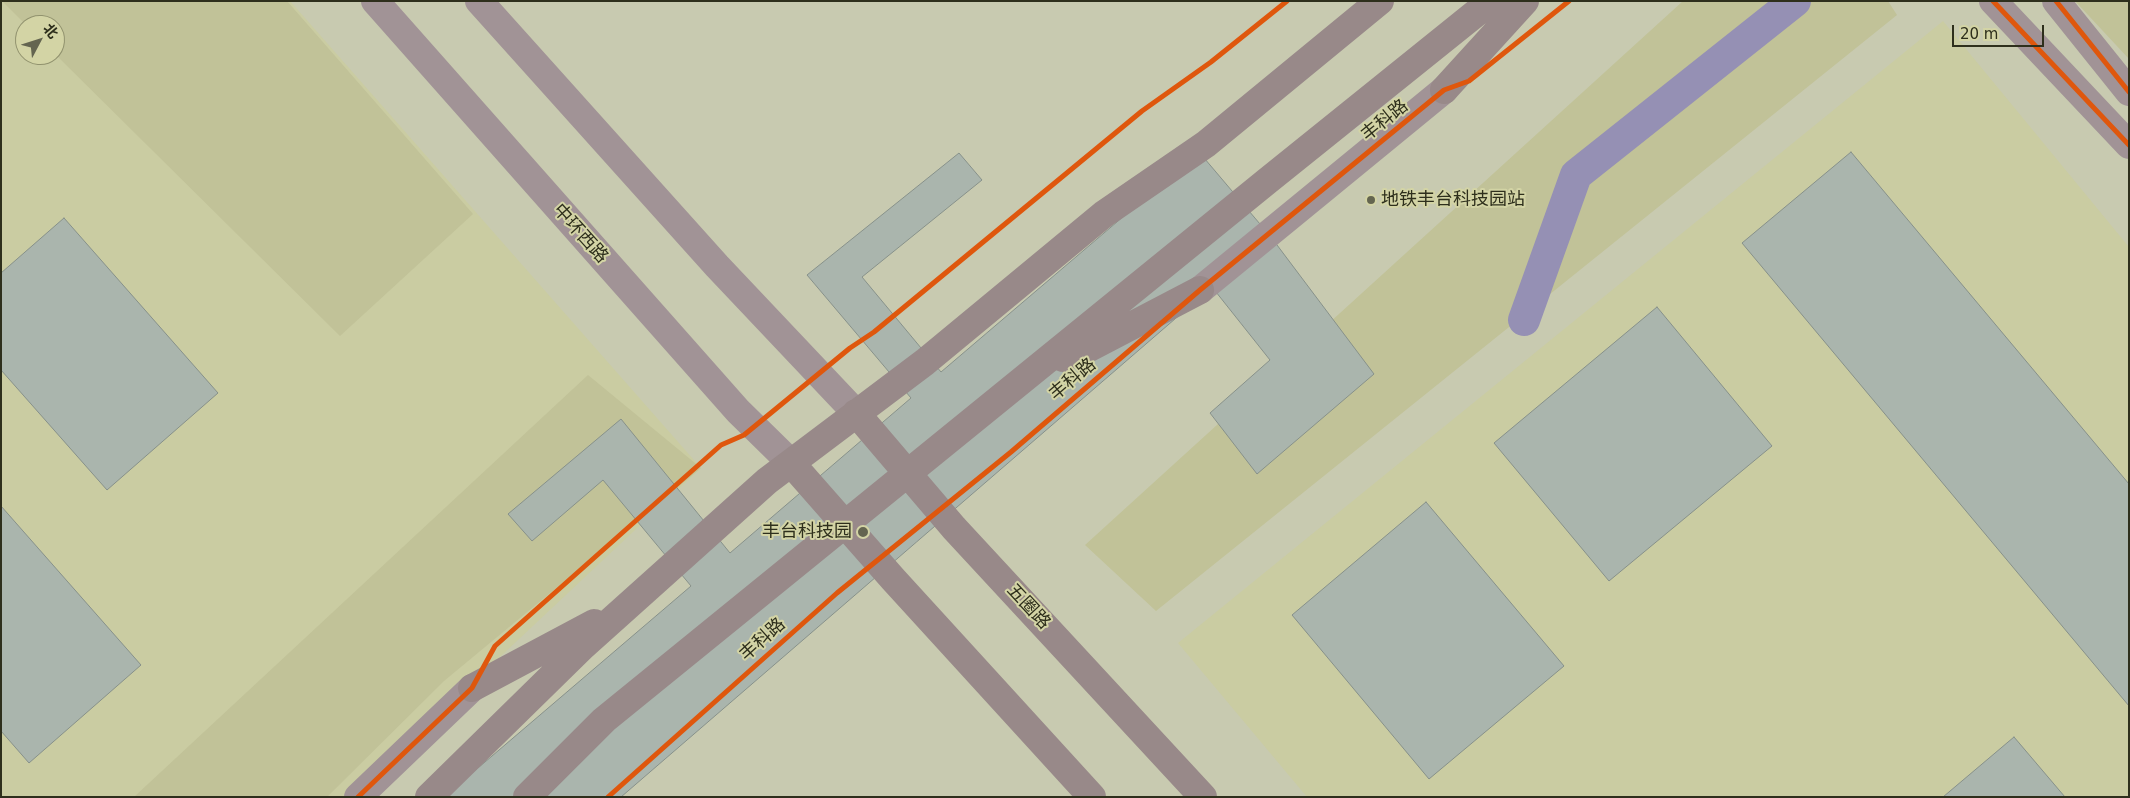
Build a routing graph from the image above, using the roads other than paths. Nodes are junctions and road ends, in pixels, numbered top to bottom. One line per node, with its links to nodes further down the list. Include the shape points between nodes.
1 (375, 1): 14 (street, 中环西路, via 738,410)
2 (479, 1): 13 (street, via 717,266)
3 (1380, 1): 13 (main road, via 1206,144 1104,214 925,362)
4 (1492, 1): 12 (main road, 丰科路)
5 (1525, 1): 8 (main road)
6 (1993, 1): 10 (street)
7 (2056, 1): 9 (street)
8 (1444, 90): 11 (street, 丰科路)
9 (2129, 92)
10 (2129, 145)
11 (1200, 290): 12 (main road, via 1089,348)
12 (1038, 367): 15 (main road, 丰科路)
13 (856, 414): 14 (main road); 15 (main road, 五圈路)
14 (790, 462): 16 (main road); 17 (main road)
15 (906, 474): 16 (main road, 丰科路); 23 (main road, 五圈路)
16 (845, 524): 21 (main road, 丰科路, via 604,720); 22 (main road)
17 (628, 604): 18 (main road); 20 (main road)
18 (472, 688): 19 (street)
19 (358, 797)
20 (429, 797)
21 (527, 797)
22 (1092, 797)
23 (1203, 797)

